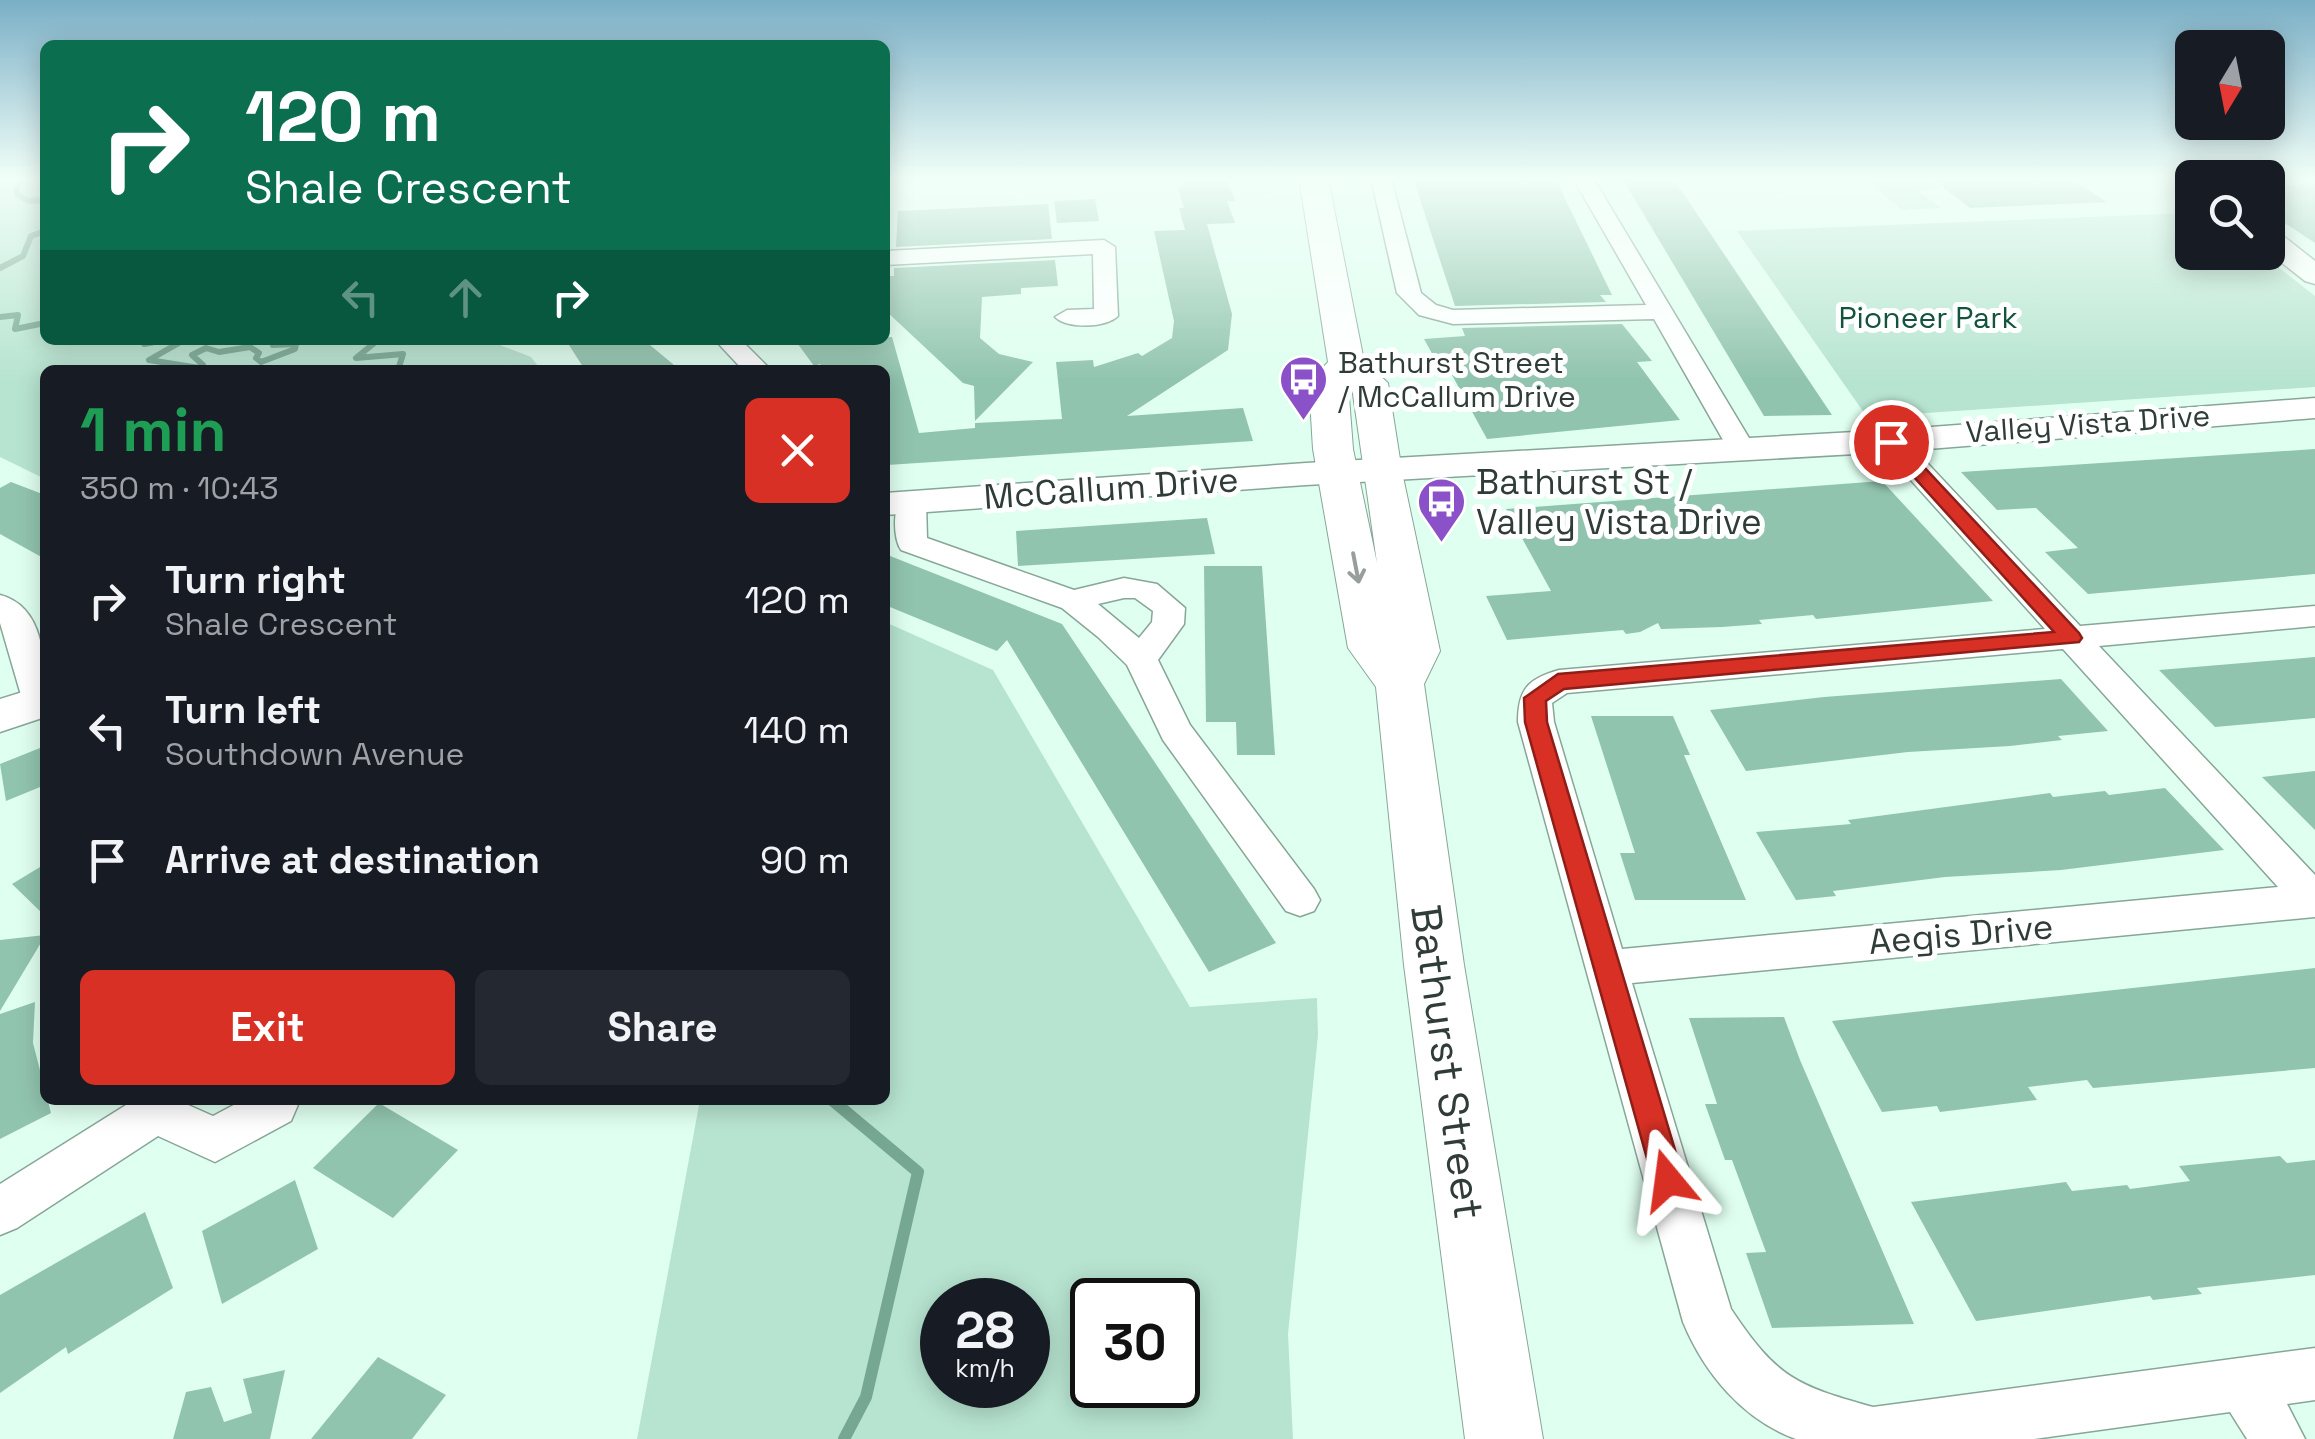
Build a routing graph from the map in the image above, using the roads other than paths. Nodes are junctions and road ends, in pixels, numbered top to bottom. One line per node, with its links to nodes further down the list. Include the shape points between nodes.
1 (1325, 245): 10 (main road, Bathurst Street)
2 (1398, 245): 7 (street, via 1410,293 1432,313 1453,318)
3 (1623, 245): 7 (street)
4 (2285, 250): 6 (street)
5 (890, 258): 8 (street, via 1104,247 1106,316)
6 (2310, 267)
7 (1662, 312): 14 (street)
8 (1067, 318)
9 (732, 345): 11 (street)
10 (1347, 364): 15 (main road, Bathurst Street, via 1326,384); 16 (main road, Bathurst Street, via 1370,384)
11 (753, 365)
12 (2315, 408): 13 (street, Valley Vista Drive)
13 (1891, 442): 14 (street, Valley Vista Drive); 21 (street)
14 (1741, 448): 16 (street, Valley Vista Drive)
15 (1338, 472): 16 (street, McCallum Drive); 17 (street, McCallum Drive); 23 (main road, Bathurst Street, one-way to 23, via 1372,648)
16 (1382, 472): 23 (main road, Bathurst Street, via 1416,651)
17 (898, 504): 18 (street, via 912,542)
18 (1072, 602): 22 (street); 22 (street, via 1129,586 1155,592 1169,608 1168,624)
19 (0, 605): 24 (street, via 18,622)
20 (2315, 616): 21 (street)
21 (2071, 638): 26 (street); 27 (street, via 1558,682 1535,698 1536,722)
22 (1141, 659): 25 (street, via 1175,731)
23 (1400, 684): 33 (main road, Bathurst Street)
24 (28, 706)
25 (1300, 900)
26 (2315, 900): 27 (street, Aegis Drive)
27 (1606, 968): 32 (street, via 1710,1322 1742,1372 1792,1411 1873,1434)
28 (276, 1105): 29 (street, via 214,1140)
29 (154, 1106): 30 (street)
30 (0, 1211)
31 (2315, 1374): 32 (street)
32 (2243, 1385): 34 (street)
33 (1504, 1439)
34 (2278, 1439)

